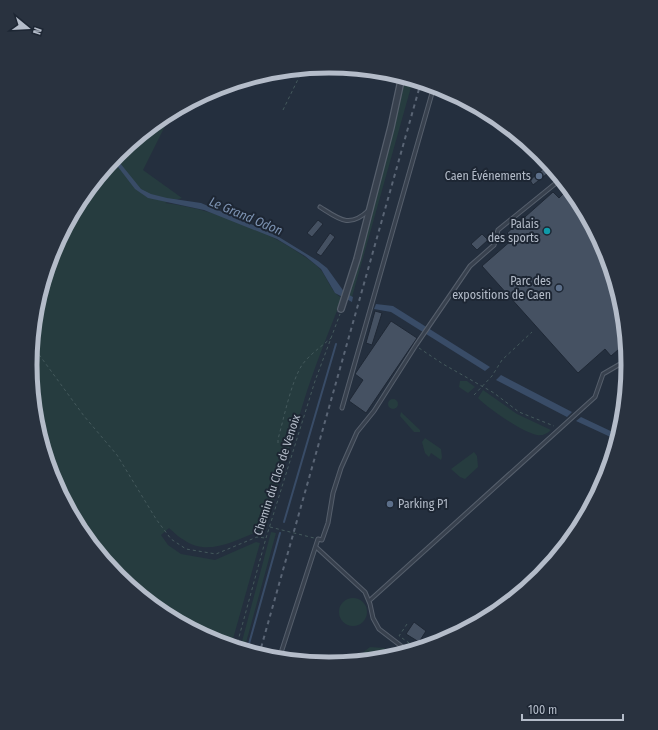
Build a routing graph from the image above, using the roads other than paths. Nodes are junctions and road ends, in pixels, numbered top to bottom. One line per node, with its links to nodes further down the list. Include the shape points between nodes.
1 (401, 82): 5 (street)
2 (432, 92): 8 (lane)
3 (557, 182): 9 (lane, via 498,230 494,245 470,266 374,411 357,432 340,468 328,523 322,540 318,539)
4 (320, 207): 5 (lane, via 343,221 362,216)
5 (370, 208): 6 (street)
6 (341, 309)
7 (621, 364): 10 (lane, via 603,374 595,397 576,415)
8 (342, 408)
9 (316, 547): 10 (lane, via 365,592); 12 (lane)
10 (369, 601): 11 (lane, via 379,629)
11 (403, 647)
12 (281, 653)

